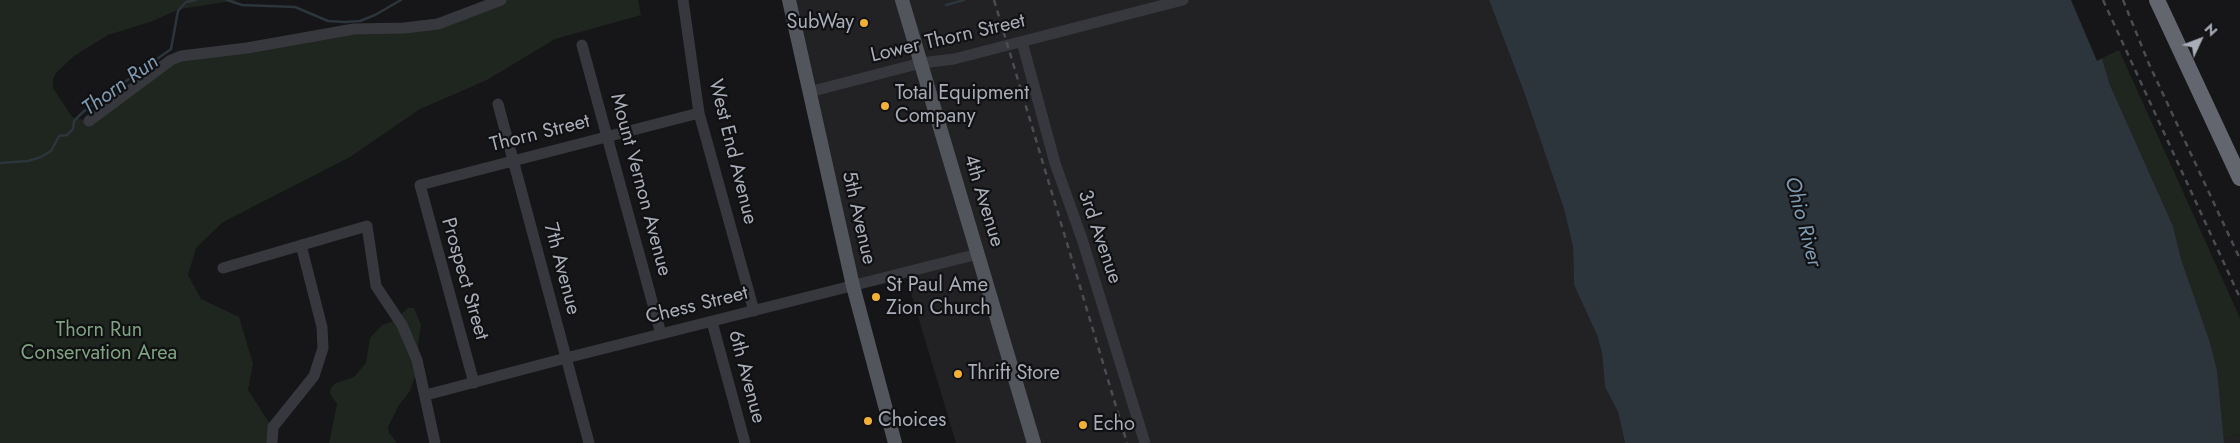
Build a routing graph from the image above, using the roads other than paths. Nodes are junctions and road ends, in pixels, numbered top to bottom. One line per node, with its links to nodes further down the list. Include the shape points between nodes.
1 (501, 0): 13 (street, via 438,24 354,29 181,56 171,60)
2 (683, 0): 12 (street, West End Avenue)
3 (789, 0): 10 (main road, 5th Avenue)
4 (902, 0): 9 (main road, 4th Avenue)
5 (1183, 0): 7 (street, Lower Thorn Street)
6 (2158, 0): 16 (highway)
7 (1022, 42): 9 (street, Lower Thorn Street, via 954,59); 34 (street, 3rd Avenue, via 1055,163)
8 (582, 45): 14 (street, Mount Vernon Avenue)
9 (921, 63): 10 (street, Lower Thorn Street); 19 (main road, 4th Avenue)
10 (809, 92): 21 (main road, 5th Avenue)
11 (498, 104): 15 (street, 7th Avenue)
12 (699, 113): 14 (street, Thorn Street); 22 (street, West End Avenue)
13 (89, 121)
14 (607, 136): 15 (street, Thorn Street); 24 (street, Mount Vernon Avenue)
15 (512, 160): 17 (street, Thorn Street); 25 (street, 7th Avenue)
16 (2240, 178)
17 (420, 185): 26 (street, Prospect Street)
18 (301, 245): 20 (street); 27 (street, via 366,226 376,286 402,325 417,360); 28 (street, via 322,327 323,348 314,376 273,427)
19 (978, 254): 21 (street, Chess Street); 33 (main road, 4th Avenue)
20 (224, 268)
21 (853, 286): 22 (street, Chess Street); 32 (main road, 5th Avenue)
22 (754, 311): 23 (street, Chess Street)
23 (712, 322): 24 (street, Chess Street); 31 (street, 6th Avenue)
24 (661, 334): 25 (street, Chess Street)
25 (566, 358): 26 (street, Chess Street); 30 (street, 7th Avenue)
26 (474, 383): 27 (street, Chess Street)
27 (426, 395): 29 (street)
28 (272, 443)
29 (436, 443)
30 (589, 443)
31 (745, 443)
32 (895, 443)
33 (1034, 443)
34 (1145, 443)

